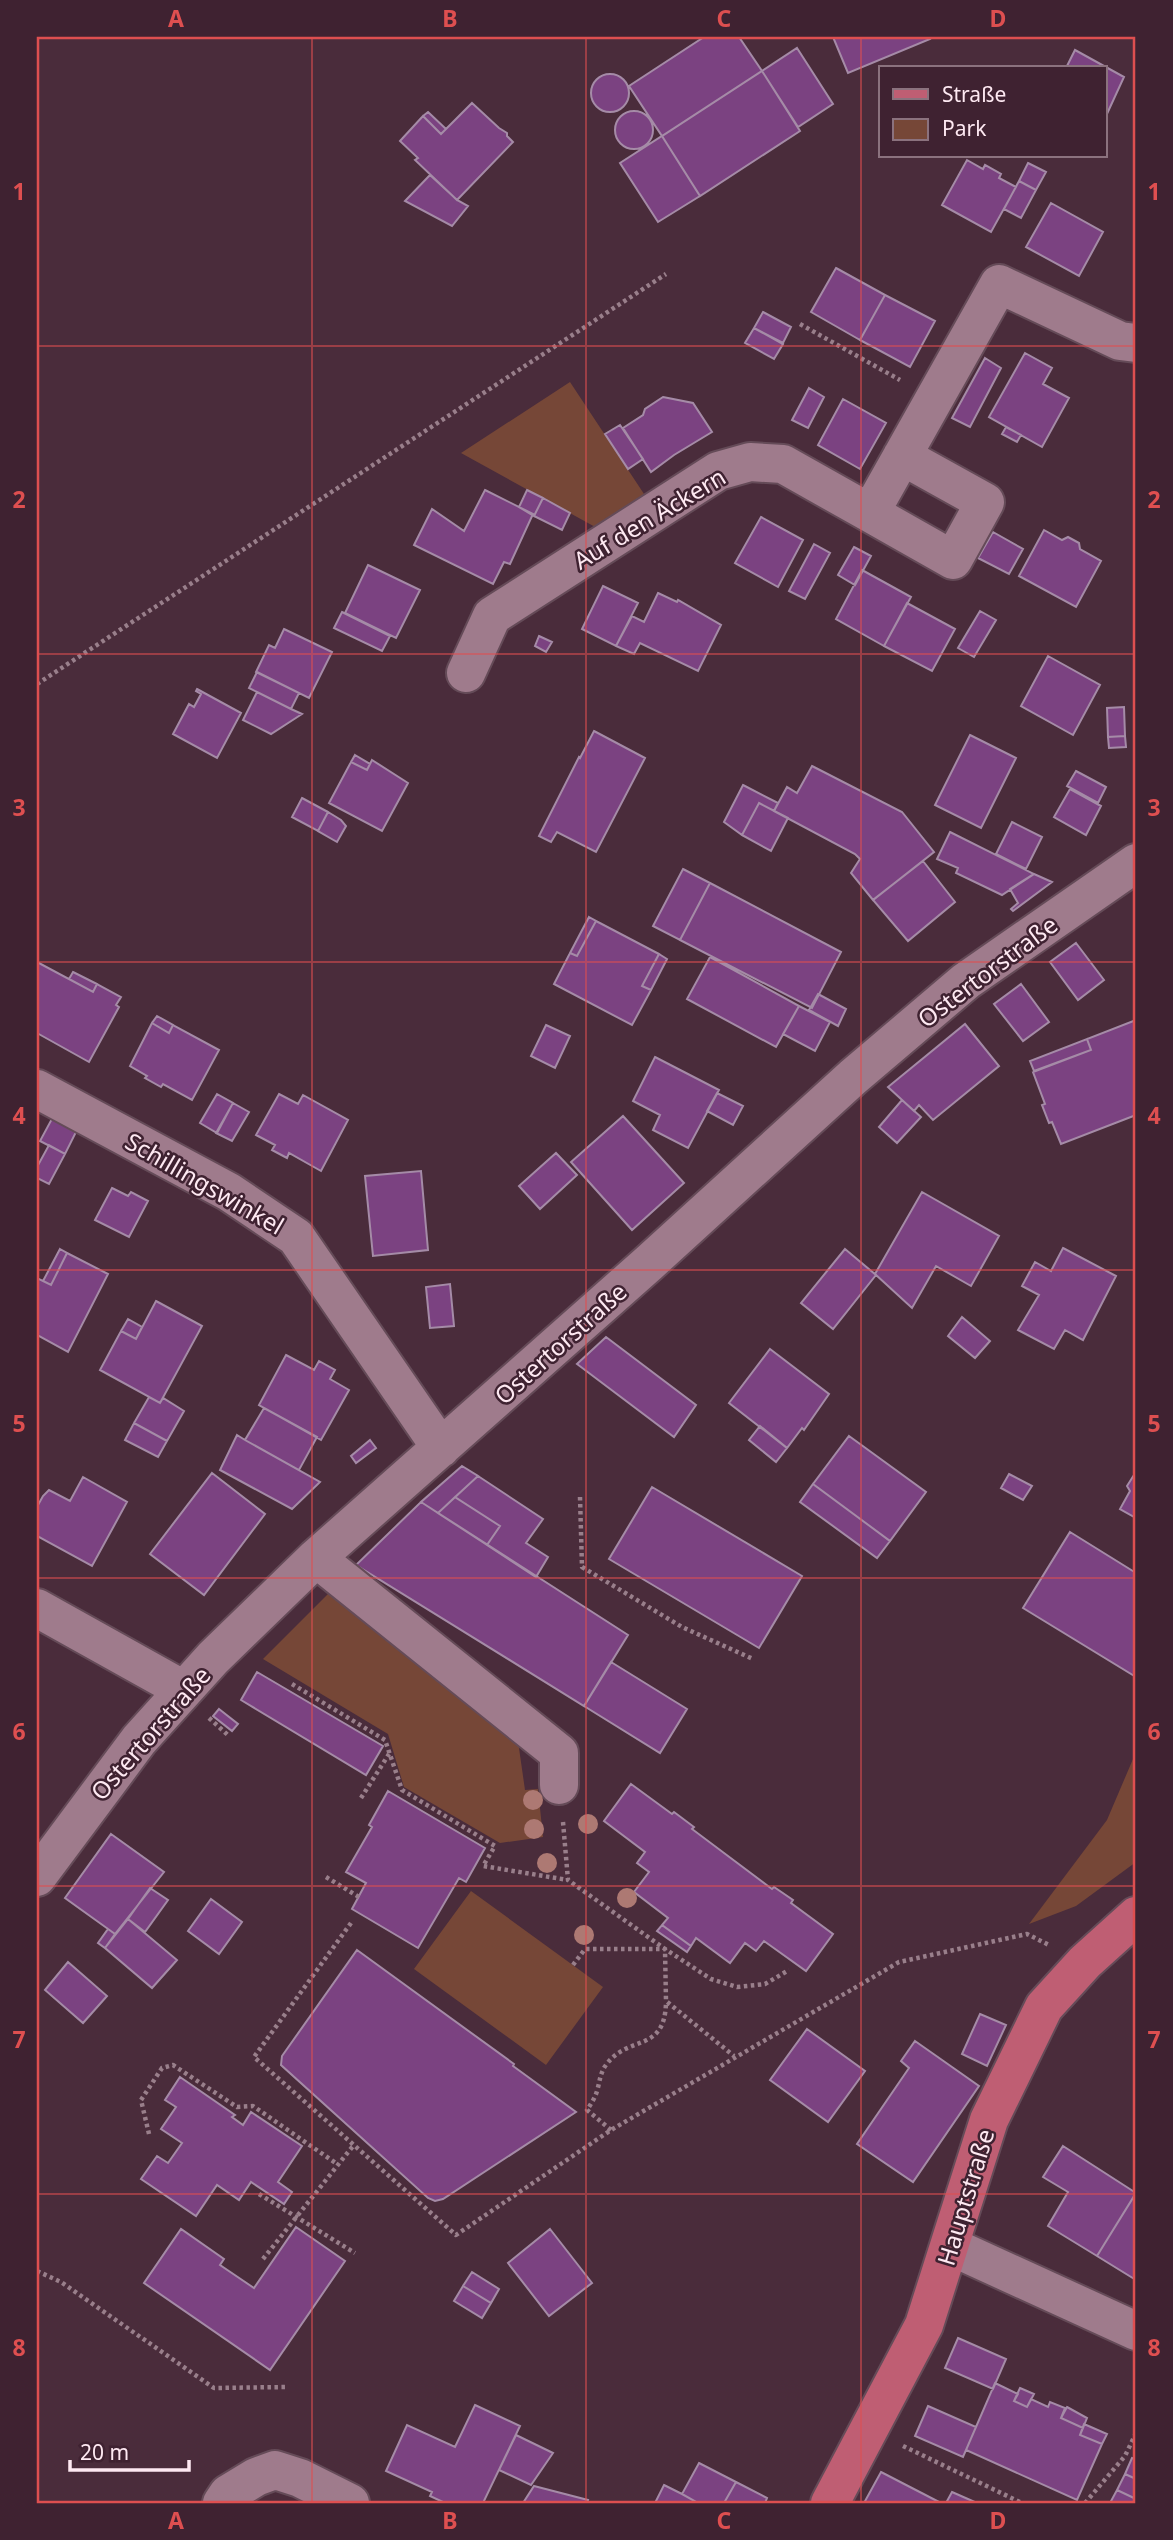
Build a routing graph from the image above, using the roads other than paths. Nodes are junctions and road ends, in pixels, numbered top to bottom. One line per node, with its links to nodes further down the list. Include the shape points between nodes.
1 (1136, 343): 2 (street, via 1120,341 999,284)
2 (902, 456): 3 (street); 3 (street, Auf den Äckern, via 985,502 953,560)
3 (870, 513): 4 (street, Auf den Äckern, via 783,464 750,462 718,471 492,616)
4 (466, 673)
5 (1136, 863): 7 (street, Ostertorstraße, via 966,981)
6 (37, 1089): 7 (street, Schillingswinkel, via 229,1192 296,1237)
7 (441, 1448): 8 (street, Ostertorstraße)
8 (316, 1558): 10 (street, Ostertorstraße); 11 (street, via 559,1753)
9 (37, 1608): 10 (street)
10 (192, 1701): 12 (street, Ostertorstraße, via 139,1740)
11 (559, 1785)
12 (37, 1877)
13 (1136, 1916): 14 (main road, Hauptstraße, via 1084,1962 1044,2007 989,2120)
14 (950, 2246): 15 (street); 18 (main road, Hauptstraße, via 924,2325)
15 (1136, 2332)
16 (222, 2503): 17 (street, via 228,2494 275,2470)
17 (350, 2503)
18 (830, 2503)

